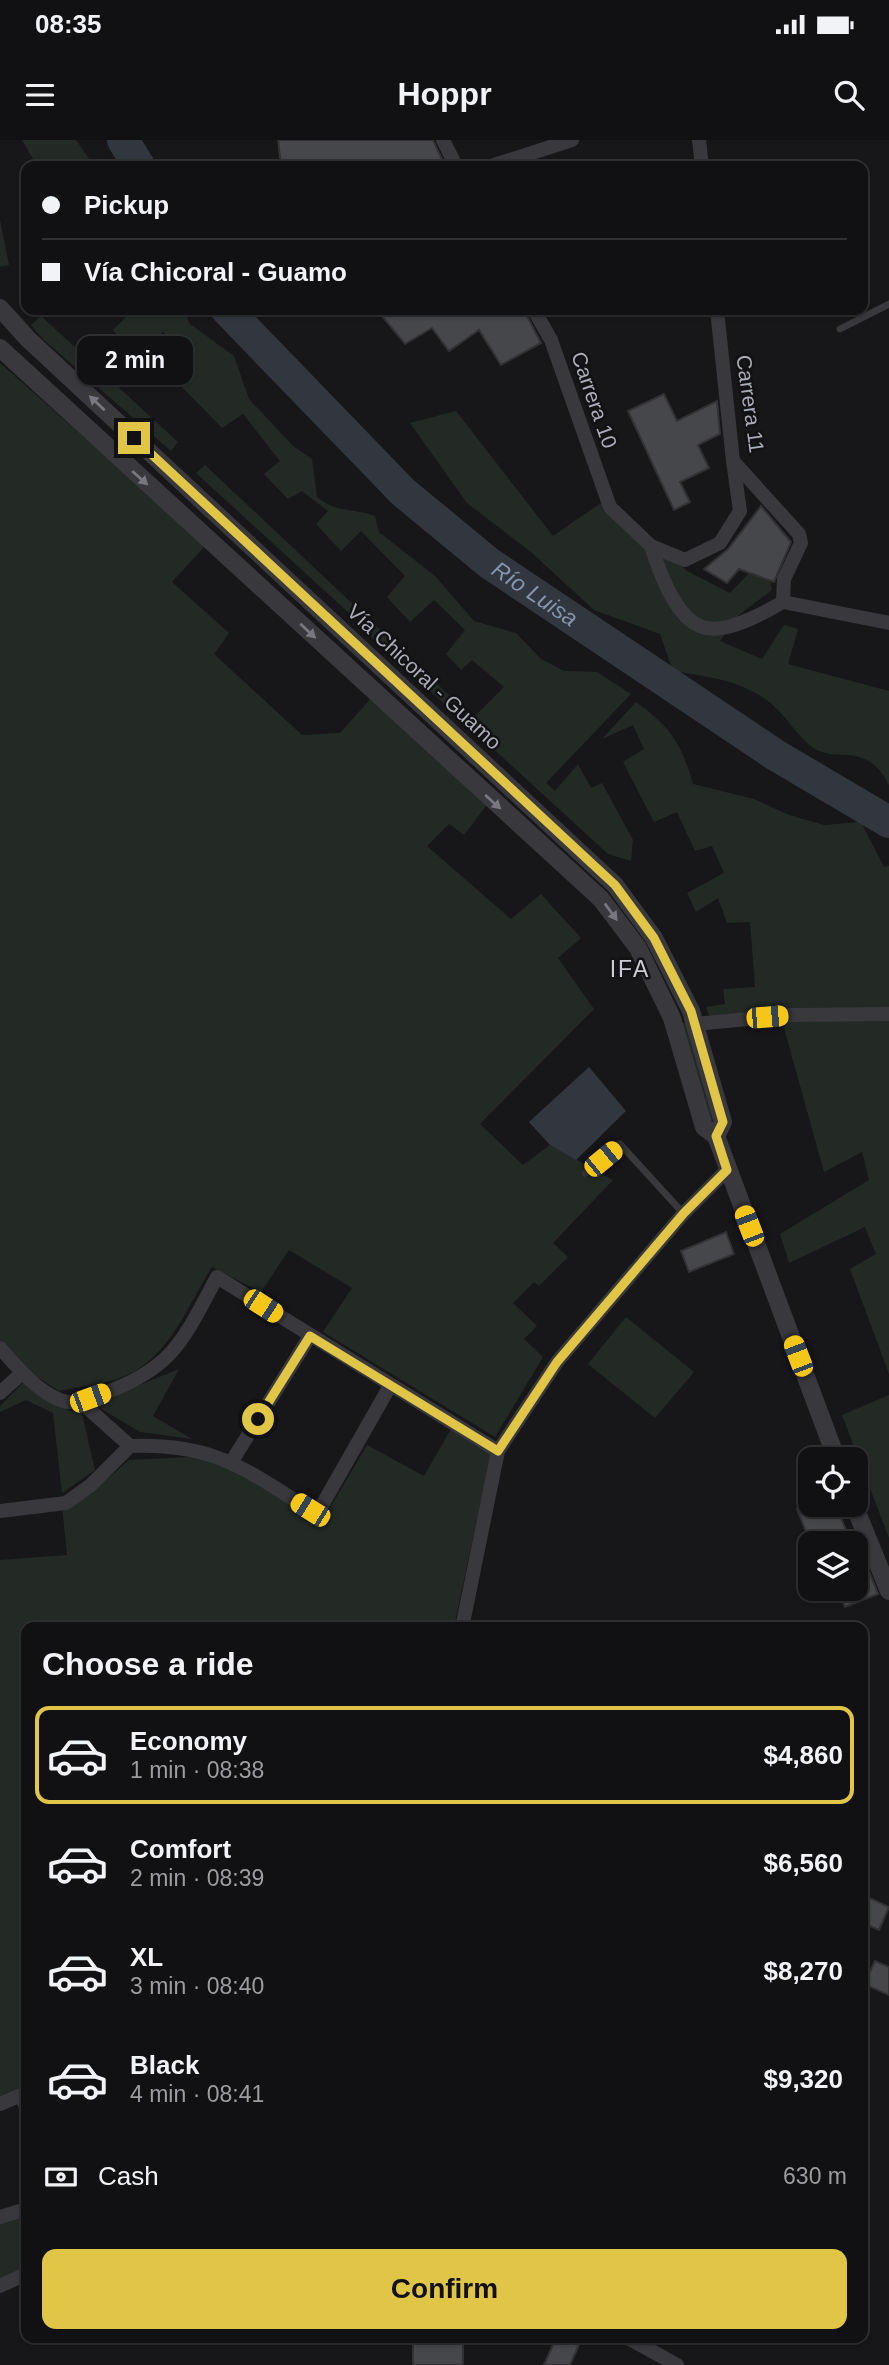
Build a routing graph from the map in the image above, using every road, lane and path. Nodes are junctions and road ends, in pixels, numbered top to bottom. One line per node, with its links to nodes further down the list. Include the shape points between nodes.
1 (443, 140): 4 (street)
2 (572, 140): 5 (street)
3 (699, 140): 6 (street)
4 (454, 161)
5 (507, 161)
6 (701, 161)
7 (889, 304): 12 (lane)
8 (0, 308): 16 (street, Vía Chicoral - Guamo, one-way to 8)
9 (537, 315): 18 (street, Carrera 10, via 551,340 610,507)
10 (718, 315): 15 (street, Carrera 11)
11 (867, 315): 13 (lane)
12 (868, 315)
13 (840, 329)
14 (0, 348): 17 (street, Vía Chicoral - Guamo, one-way to 17)
15 (733, 461): 18 (street, via 740,511 720,543 685,560); 19 (street, Carrera 11, via 799,534 801,543 784,579)
16 (183, 484): 17 (street); 21 (street, Vía Chicoral - Guamo)
17 (166, 502): 22 (street, Vía Chicoral - Guamo, one-way to 22)
18 (651, 546): 19 (street, via 660,577 681,610 702,627 721,628 756,618)
19 (783, 602): 20 (street)
20 (889, 623)
21 (351, 640): 22 (street); 23 (street, Vía Chicoral - Guamo)
22 (335, 657): 24 (street, Vía Chicoral - Guamo)
23 (479, 760): 24 (street); 25 (street, Vía Chicoral - Guamo)
24 (464, 775): 26 (street, Vía Chicoral - Guamo, one-way to 26)
25 (577, 851): 26 (street); 28 (street, Vía Chicoral - Guamo, via 615,885 654,938)
26 (563, 864): 29 (street, Vía Chicoral - Guamo, one-way to 29, via 601,899 638,948)
27 (889, 1014): 28 (street)
28 (693, 1017): 29 (street); 30 (street, Vía Chicoral - Guamo, via 723,1122)
29 (672, 1018): 30 (street, Vía Chicoral - Guamo, via 704,1127)
30 (716, 1136): 31 (street, Vía Chicoral - Guamo)
31 (727, 1170): 33 (street); 41 (street, Vía Chicoral - Guamo)
32 (585, 1173): 33 (lane, via 620,1144)
33 (684, 1213): 42 (street, via 557,1362)
34 (310, 1336): 37 (street); 39 (street, via 217,1276 180,1345 156,1368); 43 (street)
35 (0, 1348): 36 (street)
36 (22, 1373): 38 (street); 39 (street, via 60,1400)
37 (390, 1386): 42 (street); 43 (street, via 321,1507 310,1510)
38 (0, 1393)
39 (81, 1402): 40 (street)
40 (130, 1446): 43 (street, via 162,1444); 44 (street, via 66,1503)
41 (832, 1447)
42 (498, 1451): 47 (street)
43 (232, 1461)
44 (0, 1510)
45 (859, 1517): 46 (street)
46 (889, 1591)
47 (463, 1622)
48 (21, 2095): 49 (street)
49 (0, 2104)
50 (21, 2211): 51 (street)
51 (0, 2217)
52 (21, 2276): 53 (street)
53 (0, 2286)
54 (637, 2343): 55 (street)
55 (677, 2365)

